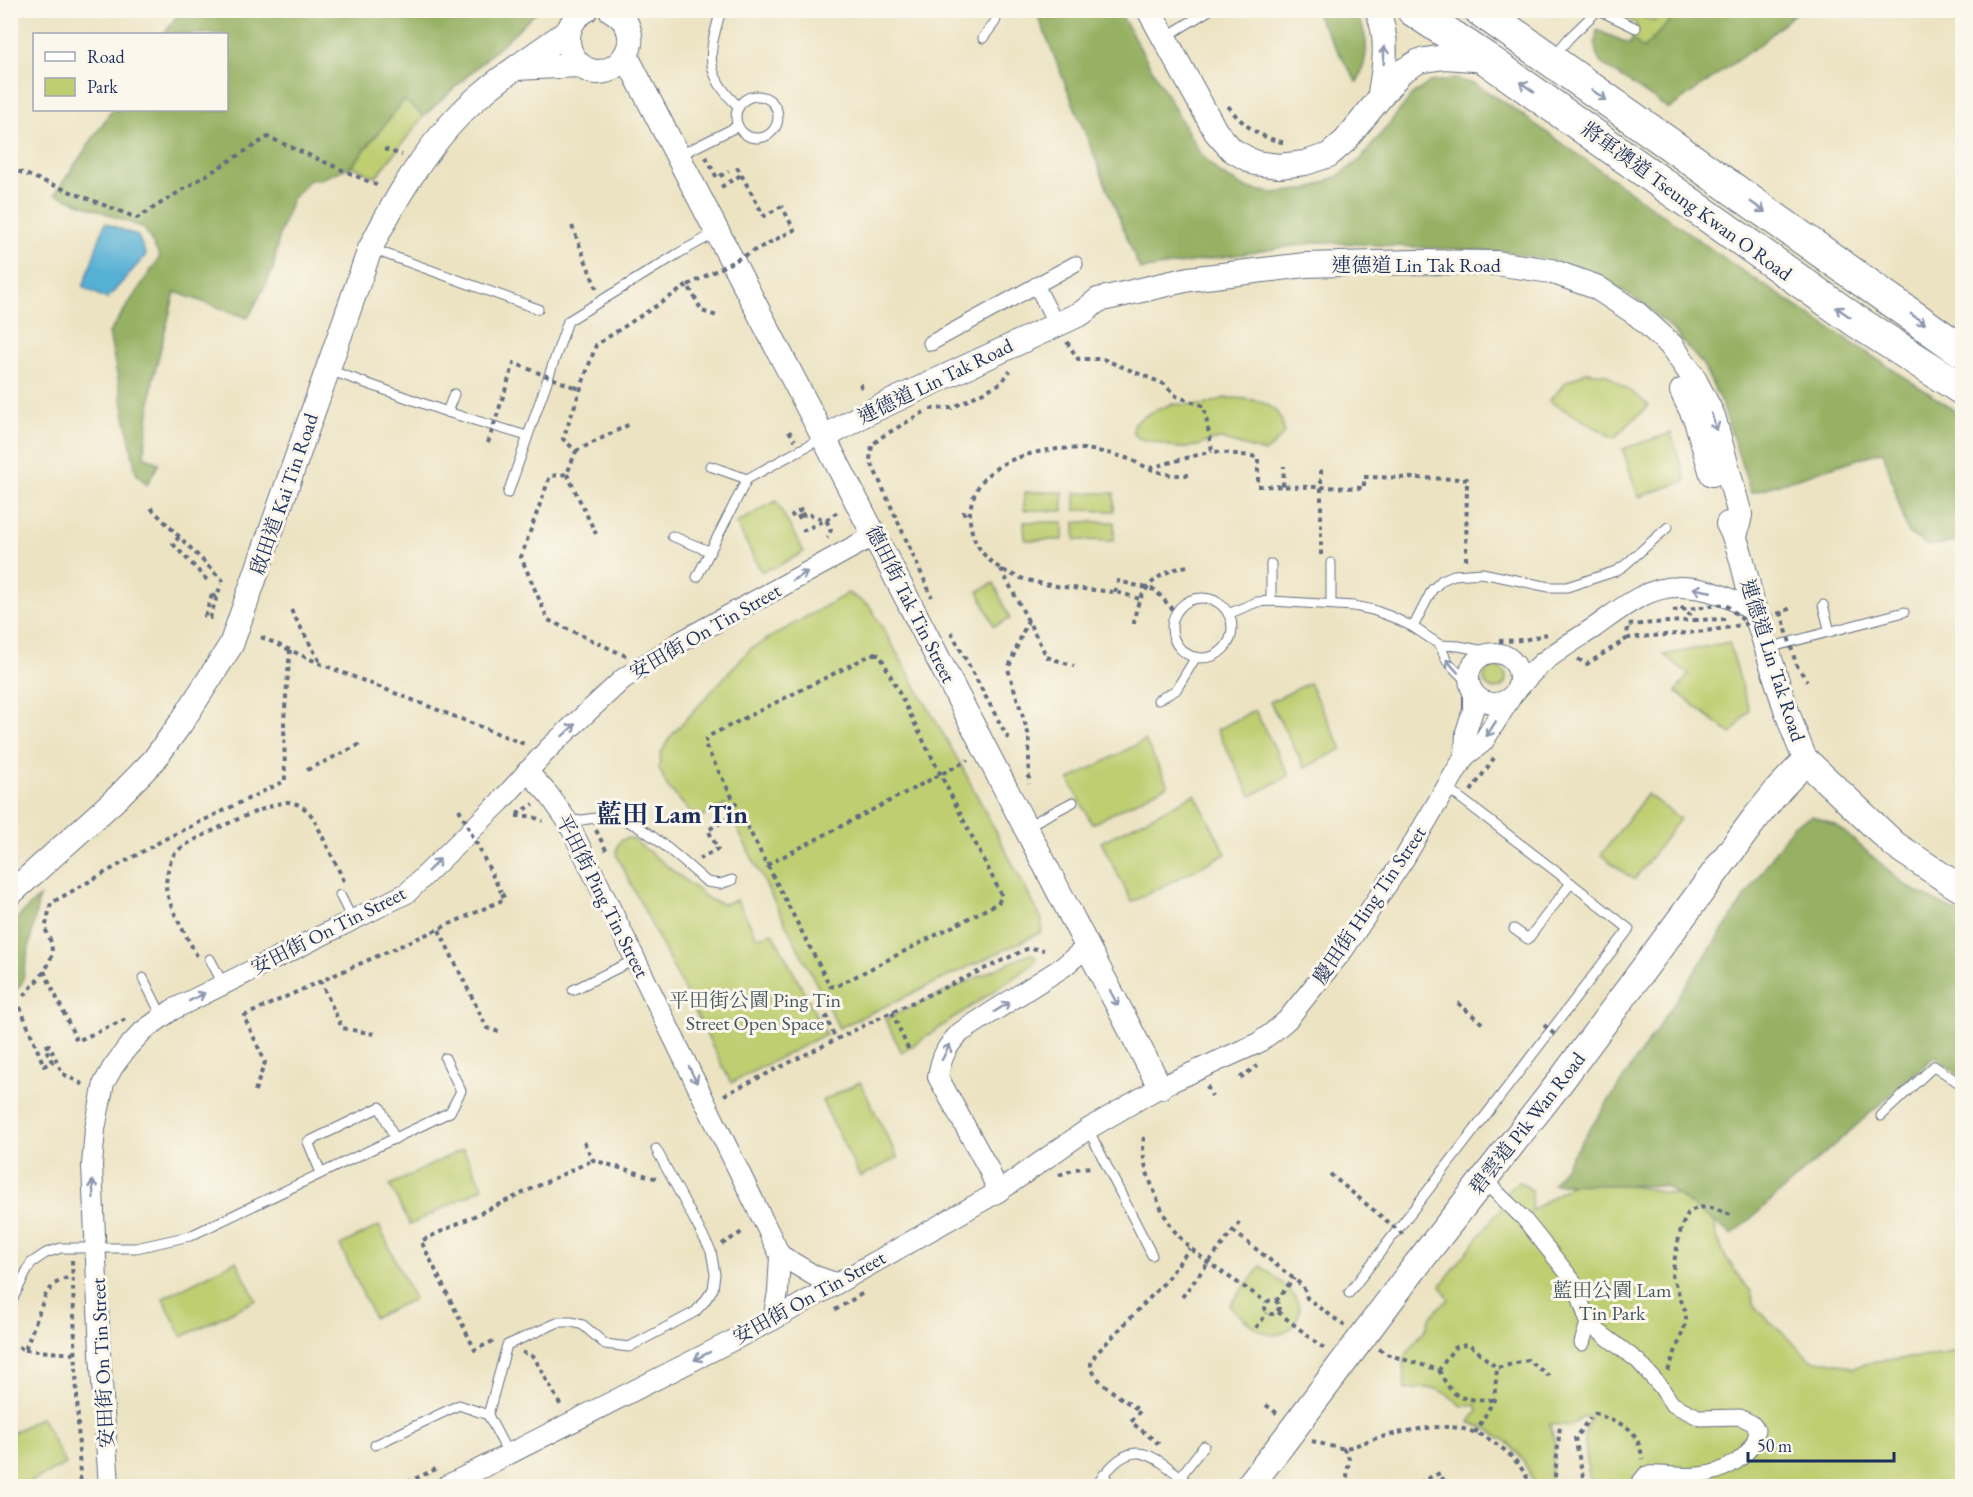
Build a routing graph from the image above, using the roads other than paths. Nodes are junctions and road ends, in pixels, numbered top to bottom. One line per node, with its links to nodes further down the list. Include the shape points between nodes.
1 (586, 10): 12 (street, 啟田道 Kai Tin Road)
2 (721, 10): 21 (lane, via 710,59 727,96)
3 (999, 10): 13 (lane)
4 (1149, 10): 14 (street)
5 (1377, 10): 20 (street, one-way to 5, via 1385,51)
6 (1413, 10): 15 (highway, 將軍澳道 Tseung Kwan O Road)
7 (1480, 10): 16 (highway, 將軍澳道 Tseung Kwan O Road)
8 (1598, 10): 11 (lane); 16 (lane)
9 (1208, 11): 14 (lane)
10 (618, 12): 17 (street, via 630,35 630,46)
11 (1636, 28)
12 (568, 31): 18 (street, via 568,44); 19 (street, 啟田道 Kai Tin Road)
13 (983, 38)
14 (1164, 38): 20 (street, via 1216,132 1232,150 1255,163 1279,166 1329,155)
15 (1488, 60): 20 (street, via 1444,57 1419,61 1401,72); 33 (highway, 將軍澳道 Tseung Kwan O Road, one-way to 15, via 1776,266)
16 (1551, 61): 31 (highway, 將軍澳道 Tseung Kwan O Road, one-way to 31)
17 (620, 62): 18 (street, via 596,71); 23 (street, 德田街 Tak Tin Street)
18 (580, 65): 19 (street)
19 (516, 68): 25 (street, 啟田道 Kai Tin Road, via 462,112 438,138 417,165)
20 (1378, 101)
21 (739, 107): 22 (lane); 22 (lane, via 749,98 763,97 774,104 779,117 774,130 763,138 750,137)
22 (738, 126): 23 (lane)
23 (678, 156): 24 (street, 德田街 Tak Tin Street)
24 (717, 232): 36 (lane, via 568,321); 37 (street, 德田街 Tak Tin Street)
25 (370, 249): 28 (lane); 32 (street, 啟田道 Kai Tin Road)
26 (1076, 264): 27 (street)
27 (1036, 285): 29 (street); 30 (street)
28 (538, 309)
29 (1059, 329): 37 (street, 連德道 Lin Tak Road, via 865,414); 53 (street, 連德道 Lin Tak Road, via 1098,300 1189,279 1305,265 1495,263 1551,272 1596,287 1637,314 1671,345 1713,416 1740,515 1735,537)
30 (931, 343)
31 (1962, 351)
32 (327, 369): 35 (lane); 73 (street, 啟田道 Kai Tin Road, via 231,645 154,760)
33 (1962, 389)
34 (454, 394): 35 (lane)
35 (447, 412): 36 (lane)
36 (527, 436): 40 (lane)
37 (823, 438): 39 (lane); 42 (street, 德田街 Tak Tin Street)
38 (710, 466): 39 (lane)
39 (747, 479): 44 (lane)
40 (508, 493)
41 (1668, 527): 54 (lane, via 1617,571 1567,587 1482,573 1448,577 1431,590)
42 (875, 535): 65 (street, 安田街 On Tin Street, one-way to 42, via 623,679 680,642); 69 (street, 德田街 Tak Tin Street)
43 (672, 536): 44 (lane)
44 (709, 551): 47 (lane)
45 (1331, 563): 49 (lane)
46 (1271, 564): 48 (lane)
47 (697, 577)
48 (1271, 601): 49 (lane); 52 (lane, via 1257,602)
49 (1331, 604): 54 (lane, via 1373,609)
50 (1823, 605): 55 (lane)
51 (1904, 612): 55 (lane)
52 (1228, 614): 59 (lane, via 1232,633 1223,650 1215,656); 59 (lane, via 1206,598 1181,606 1172,631 1187,654)
53 (1746, 618): 58 (street, 連德道 Lin Tak Road); 61 (street, 慶田街 Hing Tin Street, one-way to 61, via 1729,597 1702,589 1675,587 1651,592 1565,646 1540,665)
54 (1413, 627): 56 (lane)
55 (1830, 632): 58 (lane)
56 (1440, 645): 57 (lane); 60 (lane, one-way to 56, via 1447,661)
57 (1492, 647): 60 (street, 慶田街 Hing Tin Street, via 1471,668); 61 (street, via 1515,663 1520,678)
58 (1768, 648): 64 (street, 連德道 Lin Tak Road)
59 (1196, 657): 62 (lane, via 1176,690)
60 (1471, 688): 61 (street, via 1478,698 1491,703); 63 (street, 慶田街 Hing Tin Street, via 1473,710 1466,732)
61 (1514, 694): 63 (street, 慶田街 Hing Tin Street, one-way to 63, via 1483,742)
62 (1158, 700)
63 (1465, 756): 66 (street, 慶田街 Hing Tin Street)
64 (1806, 761): 72 (main road, 連德道 Lin Tak Road, via 1895,844); 92 (main road, 碧雲道 Pik Wan Road, via 1754,820)
65 (527, 771): 68 (street, 平田街 Ping Tin Street); 75 (street, 安田街 On Tin Street, one-way to 65, via 407,893)
66 (1446, 787): 71 (lane); 86 (street, 慶田街 Hing Tin Street, via 1344,949 1287,1020 1258,1043)
67 (1072, 802): 69 (lane)
68 (568, 822): 70 (lane, via 621,819 639,826 707,882 720,884); 79 (street, 平田街 Ping Tin Street)
69 (1026, 827): 77 (street, 德田街 Tak Tin Street)
70 (732, 880)
71 (1571, 884): 76 (lane, via 1528,939); 98 (lane, via 1629,929)
72 (1962, 889)
73 (10, 894)
74 (345, 894): 75 (lane)
75 (352, 920): 81 (street, 安田街 On Tin Street)
76 (1514, 929)
77 (1088, 946): 86 (street, 德田街 Tak Tin Street, one-way to 86); 93 (street, one-way to 77, via 938,1077 942,1058 962,1032 1063,967)
78 (210, 959): 81 (lane)
79 (636, 959): 82 (lane); 95 (street, 平田街 Ping Tin Street, one-way to 95)
80 (143, 978): 83 (lane)
81 (223, 984): 83 (street, 安田街 On Tin Street, one-way to 81)
82 (573, 990)
83 (160, 1010): 94 (street, 安田街 On Tin Street, one-way to 83, via 92,1165 94,1129 104,1083 127,1048)
84 (445, 1058): 89 (lane, via 461,1090 450,1112)
85 (1962, 1085): 87 (lane, via 1934,1066)
86 (1160, 1087): 88 (street, 安田街 On Tin Street)
87 (1881, 1116)
88 (1088, 1129): 93 (street, 安田街 On Tin Street); 96 (lane)
89 (394, 1139): 91 (lane); 91 (lane, via 380,1107 308,1142)
90 (656, 1149): 103 (lane, via 711,1251 713,1289 694,1312 629,1347 605,1344 583,1325 572,1322 560,1322 507,1345)
91 (321, 1173): 94 (lane, via 190,1236 136,1248)
92 (1484, 1180): 101 (street, via 1524,1219 1575,1283); 114 (main road, 碧雲道 Pik Wan Road, bridge)
93 (998, 1192): 97 (street, 安田街 On Tin Street)
94 (96, 1247): 99 (lane, via 61,1248 46,1253 31,1263); 109 (street, 安田街 On Tin Street)
95 (780, 1255): 97 (street); 100 (street, 平田街 Ping Tin Street)
96 (1152, 1255)
97 (835, 1283): 100 (street, 安田街 On Tin Street)
98 (1349, 1293)
99 (10, 1304)
100 (772, 1320): 106 (street, 安田街 On Tin Street, one-way to 106)
101 (1588, 1323): 102 (street); 115 (street, via 1638,1361 1672,1404 1700,1418 1740,1417 1757,1429 1754,1445 1733,1465 1700,1476 1647,1474)
102 (1582, 1342)
103 (488, 1415): 104 (lane, via 459,1405); 106 (lane)
104 (375, 1445)
105 (1204, 1446): 108 (lane)
106 (509, 1455): 110 (street, 安田街 On Tin Street)
107 (1104, 1474): 108 (lane, via 1122,1457 1135,1453 1149,1454); 111 (lane); 112 (lane)
108 (1180, 1477): 113 (lane)
109 (109, 1486)
110 (446, 1486)
111 (1096, 1486)
112 (1110, 1486)
113 (1192, 1486)
114 (1249, 1486)
115 (1636, 1486)

